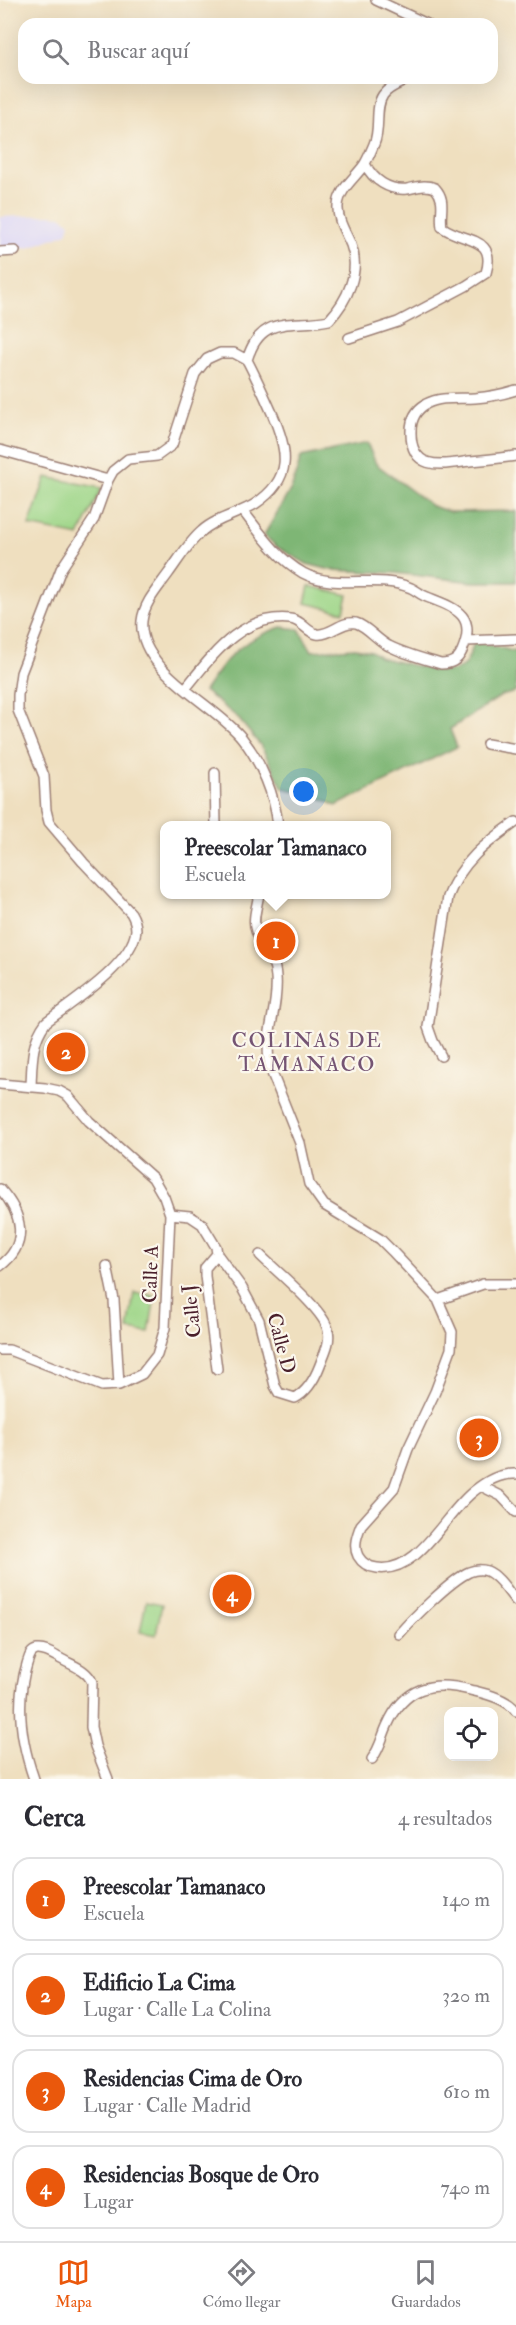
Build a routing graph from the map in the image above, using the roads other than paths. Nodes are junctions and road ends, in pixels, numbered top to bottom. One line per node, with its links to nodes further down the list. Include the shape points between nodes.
1 (376, 0): 2 (street)
2 (414, 18)
3 (399, 84): 4 (street, via 383,95 376,139)
4 (365, 165): 7 (street, via 370,174 389,187 435,188 444,205 442,227 480,243 486,248 489,263 486,273 466,286 398,322); 8 (street, via 338,203 354,256 351,285 339,310 329,320 267,328 257,335)
5 (15, 251): 6 (street)
6 (0, 252)
7 (350, 338)
8 (247, 360): 12 (street, via 220,353 207,359 195,374 172,445 157,456 128,459); 13 (street, via 286,455 278,482)
9 (516, 390): 11 (street, via 428,403 415,415 411,427 416,455 427,463)
10 (0, 450): 12 (street)
11 (516, 456)
12 (108, 480): 26 (street, via 94,519 55,583 21,673 18,710 44,776 49,822 131,913 136,931 127,951 111,970 46,1022 39,1032 32,1056)
13 (243, 511): 15 (street, via 272,549 305,574 410,587 461,612 466,621); 16 (street, via 203,529 146,608 142,621 145,645 160,666)
14 (516, 639): 15 (street)
15 (466, 641): 16 (street, via 456,661 441,664 391,647 356,623 318,635 292,619 274,619 237,633 219,647)
16 (185, 689): 21 (street, via 226,721 253,753 270,790)
17 (487, 744): 18 (street)
18 (516, 749)
19 (215, 773): 20 (street)
20 (216, 821)
21 (277, 821)
22 (516, 822): 24 (street, via 471,857 448,897 428,1027)
23 (258, 899): 34 (street, via 256,930 270,952 276,975 268,1058 300,1143 309,1184 324,1205 380,1239)
24 (441, 1056)
25 (0, 1084): 26 (street, Calle A)
26 (32, 1087): 28 (street, Calle A, via 68,1096 89,1121 153,1178)
27 (0, 1189): 31 (street, via 14,1206 20,1230 12,1255)
28 (170, 1214): 29 (street, Calle D, via 190,1216 202,1224); 37 (street, Calle A, via 164,1338 148,1369)
29 (217, 1254): 30 (street, Calle D, via 259,1320 275,1386 279,1392 296,1398 315,1377 328,1345 328,1328 321,1314); 36 (street, Calle J, via 205,1268)
30 (260, 1255)
31 (0, 1266)
32 (107, 1266): 37 (street, via 114,1300)
33 (516, 1284): 34 (street, via 483,1284)
34 (438, 1300): 39 (street, via 452,1332 451,1349 394,1488 361,1525 356,1545 359,1557 375,1568 401,1564 422,1549)
35 (0, 1350): 37 (street, via 102,1386)
36 (216, 1369)
37 (119, 1385)
38 (516, 1474): 39 (street, via 502,1475)
39 (481, 1486): 40 (street, via 501,1496)
40 (516, 1512)
41 (516, 1601): 42 (street, via 494,1576 476,1570 429,1604)
42 (399, 1634)
43 (516, 1711): 44 (street, via 508,1703 462,1688 422,1688 396,1709)
44 (372, 1759)
45 (34, 1779): 46 (street, via 25,1751 21,1708 25,1670 35,1650 45,1651 90,1677 91,1727)
46 (108, 1779)

